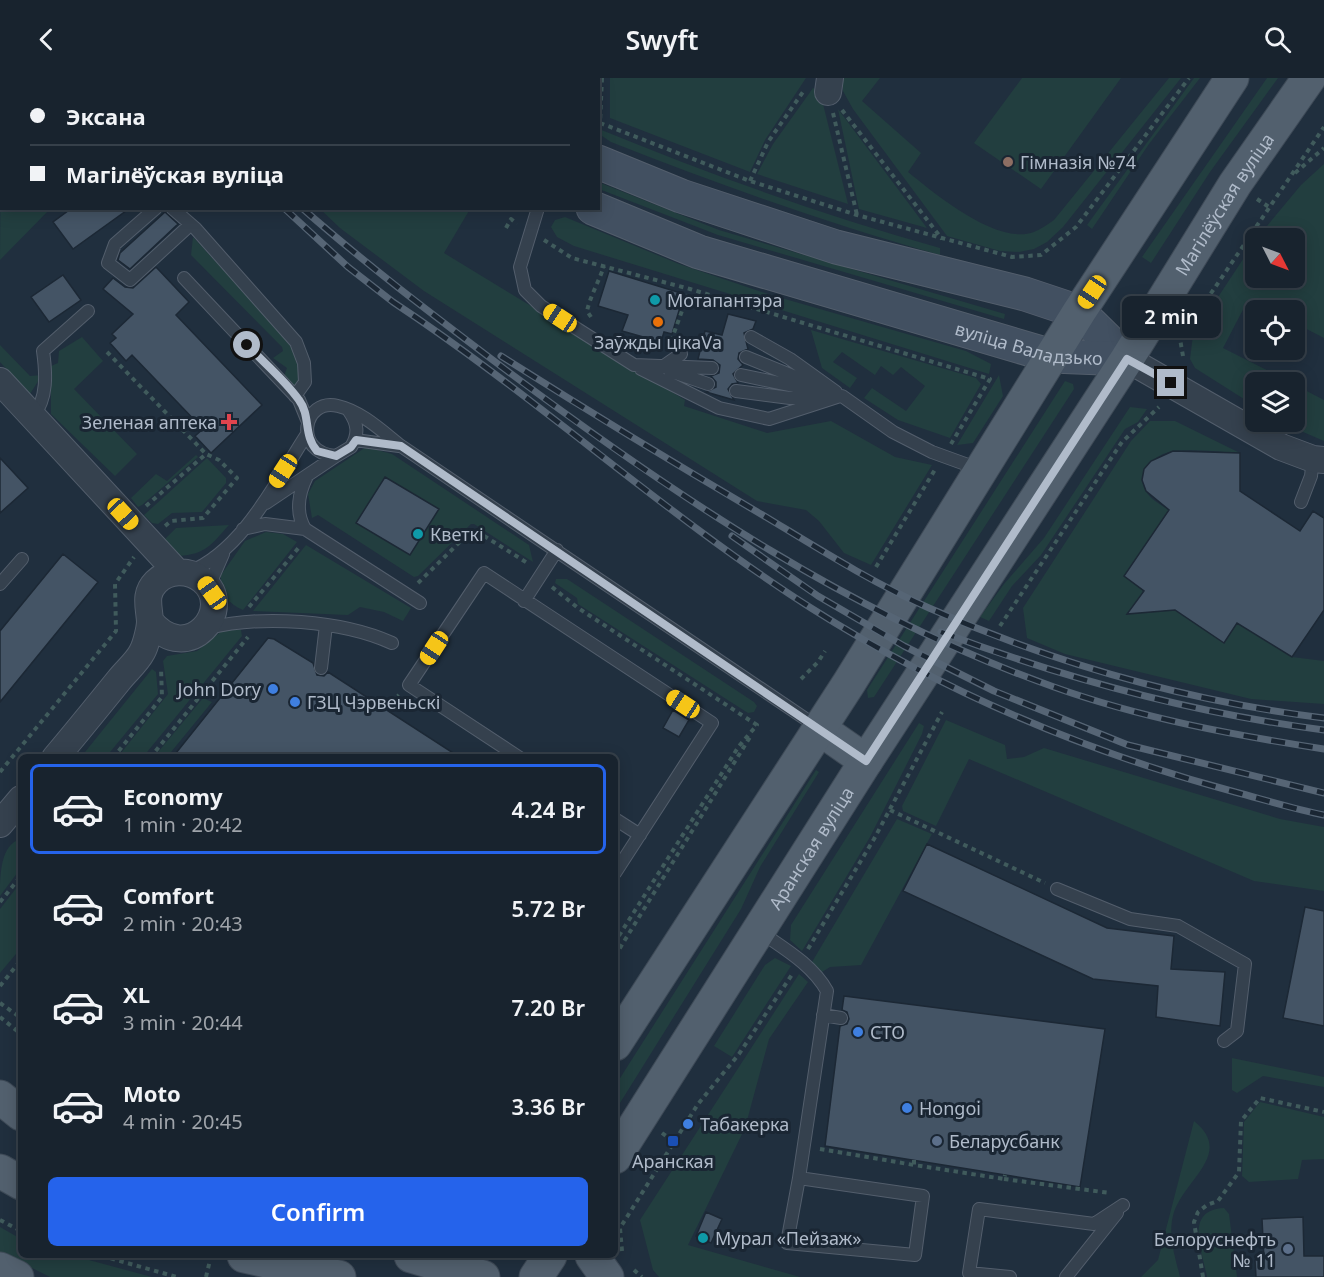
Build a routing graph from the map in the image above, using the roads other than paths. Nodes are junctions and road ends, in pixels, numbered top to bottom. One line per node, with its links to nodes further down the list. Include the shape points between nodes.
1 (1232, 78): 11 (main road)
2 (1310, 78): 16 (main road, Магілёўская вуліца, via 1235,184)
3 (600, 163): 11 (main road, вуліца Валадзько, via 681,196 836,247 1025,294)
4 (154, 210): 8 (lane, via 115,244 108,263 130,280)
5 (174, 210): 8 (lane)
6 (537, 210): 17 (lane, via 520,267 525,290 542,306)
7 (598, 210): 14 (main road, вуліца Валадзько, via 699,252)
8 (190, 225): 25 (lane, via 296,342 304,363 305,382)
9 (184, 278): 25 (lane)
10 (88, 311): 28 (lane, via 43,351 43,399)
11 (1079, 312): 14 (main road); 16 (main road, вуліца Валадзько)
12 (751, 337): 24 (lane)
13 (681, 354): 18 (lane)
14 (1052, 356): 16 (main road, вуліца Валадзько); 34 (main road)
15 (746, 357): 24 (lane)
16 (1127, 359): 33 (street, via 1281,447); 58 (main road, Аранская вуліца)
17 (633, 365): 18 (lane); 24 (lane, via 719,408 769,420)
18 (661, 368): 19 (lane); 22 (lane)
19 (712, 368)
20 (741, 375): 24 (lane)
21 (0, 381): 28 (street)
22 (708, 384)
23 (736, 391): 24 (lane, via 790,398)
24 (842, 396): 34 (lane, via 893,432)
25 (297, 398): 26 (lane); 29 (lane)
26 (329, 405): 27 (lane); 29 (lane, via 320,408)
27 (349, 411): 30 (lane, via 355,420); 31 (lane)
28 (33, 416): 43 (street)
29 (307, 428): 32 (lane, via 317,451); 37 (lane)
30 (356, 440): 31 (lane); 32 (lane)
31 (401, 446): 40 (lane)
32 (336, 456): 35 (lane)
33 (1318, 460): 36 (lane)
34 (983, 471): 55 (main road)
35 (308, 475): 37 (lane); 39 (lane, via 299,499)
36 (1300, 502)
37 (260, 507): 38 (lane)
38 (243, 529): 39 (lane, via 265,524); 41 (lane)
39 (305, 529): 46 (lane)
40 (557, 550): 45 (lane); 55 (lane)
41 (224, 553): 43 (lane, via 204,566); 47 (lane, via 213,577)
42 (22, 559): 44 (lane)
43 (173, 576): 47 (street, via 202,580); 48 (street, via 147,601)
44 (0, 584)
45 (524, 601): 57 (lane, via 484,573 409,685); 60 (lane, via 712,723)
46 (420, 603)
47 (210, 609): 49 (lane); 49 (lane); 51 (street, via 195,636)
48 (150, 621): 51 (street); 53 (street)
49 (240, 622): 50 (lane)
50 (326, 625): 52 (lane, via 368,632); 54 (lane)
51 (171, 638): 53 (street)
52 (392, 643)
53 (142, 652): 56 (street)
54 (321, 668)
55 (820, 729): 58 (main road); 66 (main road)
56 (58, 754)
57 (514, 754)
58 (866, 761): 63 (main road, Аранская вуліца)
59 (618, 821): 60 (lane)
60 (640, 835): 61 (lane)
61 (618, 868)
62 (1057, 889): 67 (lane, via 1130,919 1178,926 1245,964 1237,1031)
63 (758, 930): 64 (lane, via 801,961 822,982 827,992); 70 (main road, Аранская вуліца)
64 (823, 1015): 65 (lane); 72 (lane)
65 (841, 1018)
66 (618, 1039)
67 (1224, 1041)
68 (0, 1097): 69 (main road)
69 (18, 1112)
70 (618, 1152)
71 (0, 1171): 73 (main road)
72 (799, 1178): 72 (lane, via 787,1243 915,1255 923,1196)
73 (18, 1181)
74 (253, 1258): 82 (main road)
75 (420, 1258): 80 (main road)
76 (549, 1258): 83 (main road)
77 (597, 1258): 78 (main road)
78 (622, 1268)
79 (0, 1269): 81 (main road)
80 (475, 1271)
81 (17, 1277)
82 (339, 1277)
83 (536, 1277)
84 (1010, 1277): 85 (lane, via 969,1273 979,1209 1094,1224 1123,1205)
85 (1066, 1277)

